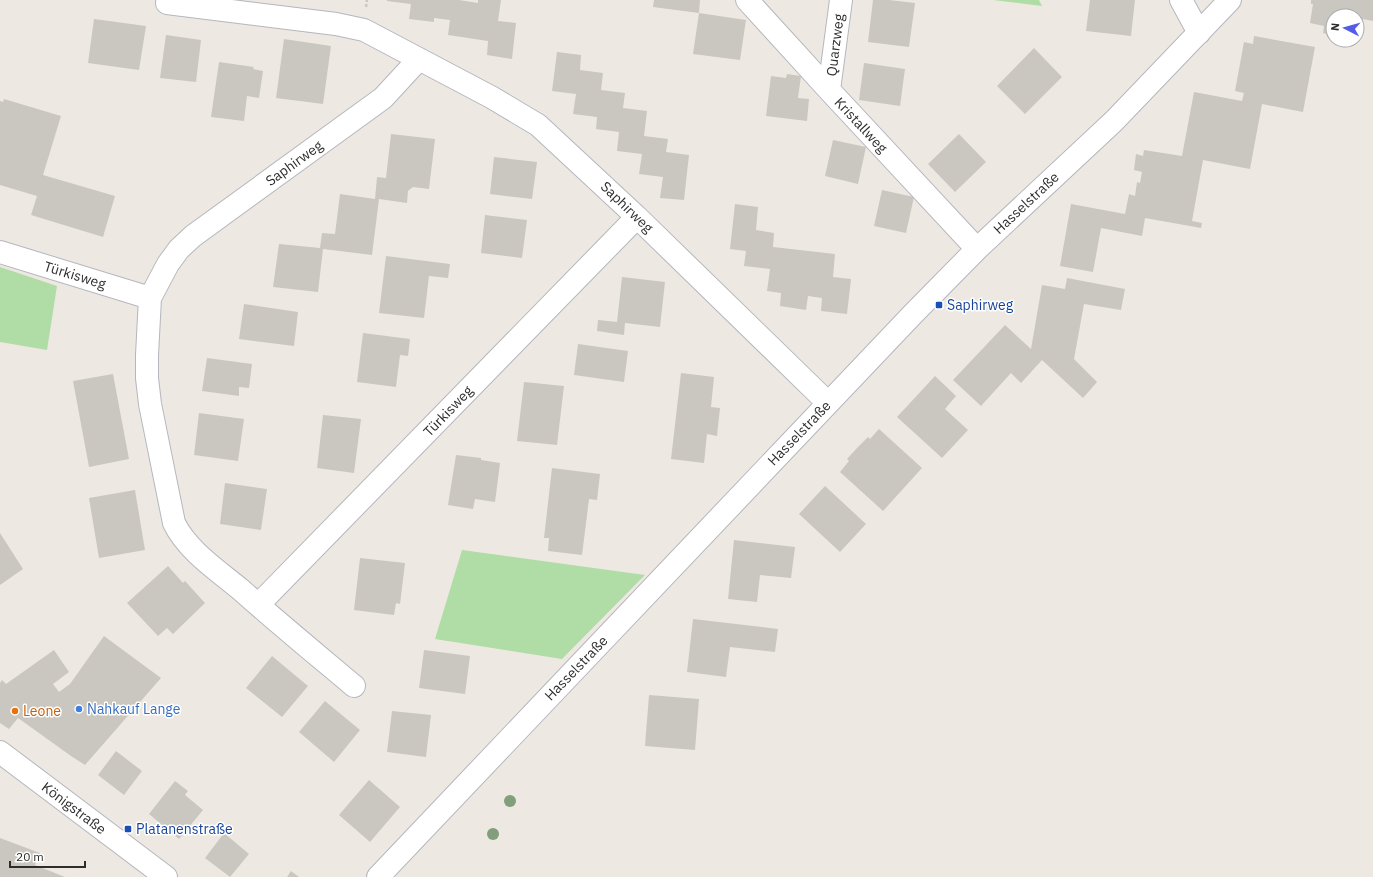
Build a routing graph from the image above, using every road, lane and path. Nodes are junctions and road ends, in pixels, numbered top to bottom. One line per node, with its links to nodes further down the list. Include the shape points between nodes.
1 (747, 0): 8 (street, Kristallweg)
2 (841, 0): 8 (street, Quarzweg)
3 (1181, 0): 6 (street)
4 (1230, 0): 6 (street, Hasselstraße)
5 (167, 3): 7 (street, Saphirweg, via 336,24 364,30)
6 (1198, 33): 10 (street, Hasselstraße, via 1114,121)
7 (419, 59): 9 (street, Saphirweg, via 538,125); 12 (street, Saphirweg, via 383,98 179,249)
8 (829, 90): 10 (street, Kristallweg)
9 (637, 217): 13 (street, Saphirweg); 14 (street, Türkisweg)
10 (977, 249): 13 (street, Hasselstraße)
11 (0, 252): 12 (street, Türkisweg)
12 (150, 298): 14 (street, via 148,391 174,523 187,543)
13 (828, 403): 18 (street, Hasselstraße)
14 (258, 605): 15 (street)
15 (354, 686)
16 (0, 752): 17 (street, Königstraße)
17 (166, 877)
18 (378, 877)

